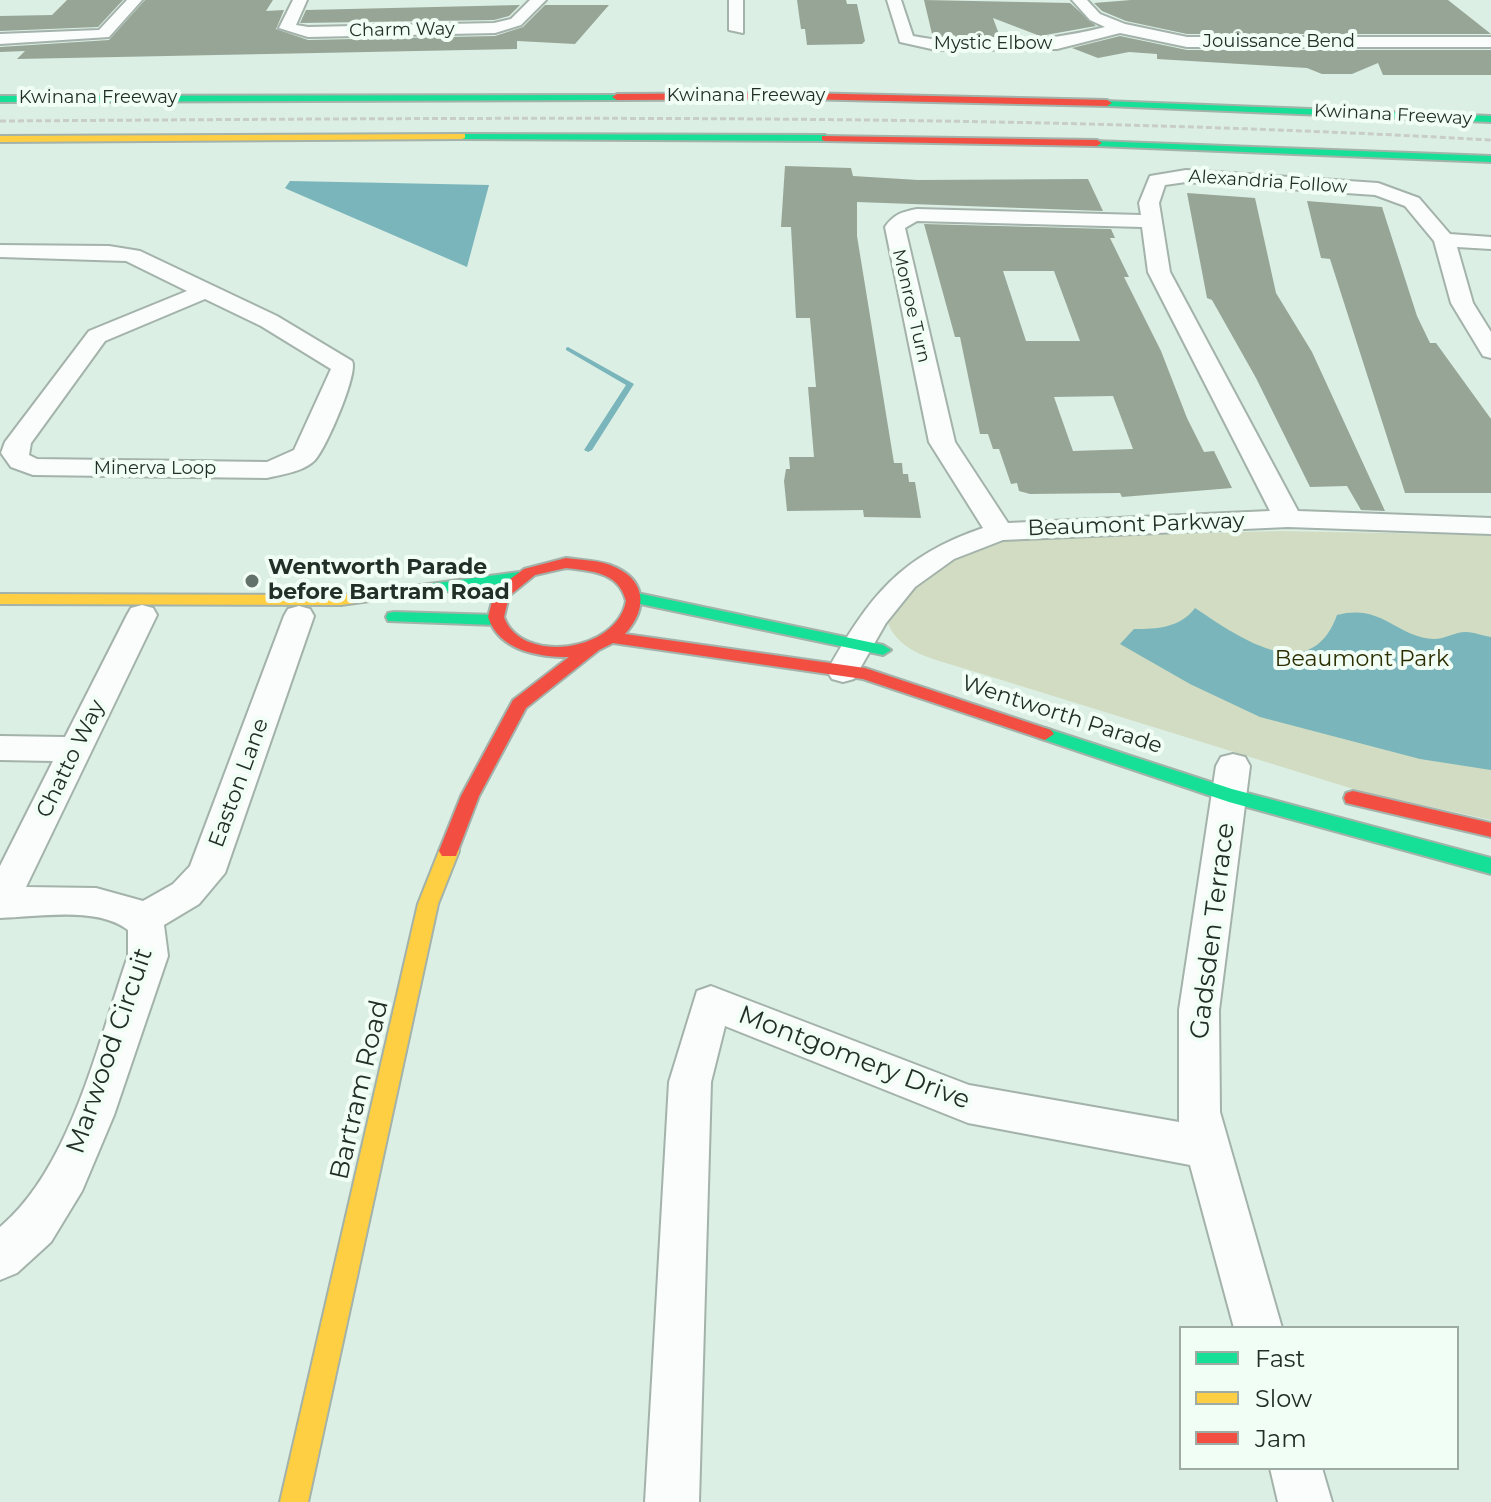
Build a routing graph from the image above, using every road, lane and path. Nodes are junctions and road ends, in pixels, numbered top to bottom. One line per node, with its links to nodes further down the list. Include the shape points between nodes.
1 (135, 0): 9 (street, via 103,34)
2 (300, 0): 3 (street, Charm Way, via 287,28 308,32 503,27)
3 (539, 0)
4 (736, 0): 8 (street)
5 (894, 0): 7 (street, Mystic Elbow, via 906,39 919,43 1057,44)
6 (1079, 0): 7 (street, Jouissance Bend, via 1095,17)
7 (1120, 28): 10 (street, Jouissance Bend, via 1187,42)
8 (737, 30)
9 (0, 39)
10 (1491, 42)
11 (0, 99): 12 (main road, Kwinana Freeway, via 877,97)
12 (1491, 119)
13 (0, 139): 14 (main road, Kwinana Freeway, via 563,134 1000,140)
14 (1491, 159)
15 (1151, 221): 16 (street, Alexandria Follow, via 1149,203 1157,180 1186,176 1378,189 1412,202); 22 (street, Alexandria Follow, via 1159,272); 24 (street, Monroe Turn, via 917,215 903,218 895,227 942,442)
16 (1444, 240): 17 (street); 20 (street, via 1462,303)
17 (1491, 243)
18 (0, 251): 19 (street, Minerva Loop, via 132,256)
19 (206, 291): 21 (street, Minerva Loop, via 97,336 18,442); 21 (street, Minerva Loop, via 343,366 305,455 267,470 48,469)
20 (1491, 351)
21 (10, 464)
22 (1288, 519): 23 (street, Beaumont Parkway); 24 (street, Beaumont Parkway)
23 (1491, 526)
24 (1000, 532): 34 (street, Beaumont Parkway, via 960,543 916,567 885,602)
25 (519, 577): 26 (main road, via 549,565 599,566 624,578); 27 (main road, via 341,600); 31 (main road, via 496,604)
26 (637, 598): 32 (main road, via 628,626); 34 (main road, Wentworth Parade)
27 (0, 599)
28 (0, 614): 29 (main road)
29 (142, 615): 30 (main road); 38 (street, Chatto Way)
30 (299, 616): 31 (main road); 44 (street, Easton Lane, via 206,873 186,894)
31 (500, 627): 33 (main road, via 520,645 543,651); 36 (main road)
32 (613, 638): 33 (main road); 34 (main road, Wentworth Parade)
33 (593, 647): 49 (main road, Bartram Road, via 518,697 470,796 428,904)
34 (850, 657): 35 (main road, Wentworth Parade); 39 (main road, Wentworth Parade, via 865,674)
35 (906, 657)
36 (510, 662)
37 (0, 748): 38 (street)
38 (76, 749): 43 (street, Chatto Way)
39 (1232, 773): 42 (main road, Wentworth Parade); 45 (street, Gadsden Terrace, via 1199,1010 1198,1112)
40 (1335, 793): 41 (main road)
41 (1491, 830)
42 (1491, 866)
43 (0, 903): 44 (street, Marwood Circuit, via 114,906)
44 (142, 920): 46 (street, Marwood Circuit, via 150,937 148,956 72,1162 51,1207)
45 (1209, 1148): 47 (street, Gadsden Terrace); 50 (street, Montgomery Drive, via 968,1104 711,1003 690,1082)
46 (0, 1257)
47 (1257, 1326)
48 (1297, 1470): 51 (street)
49 (294, 1502)
50 (672, 1502)
51 (1305, 1502)

